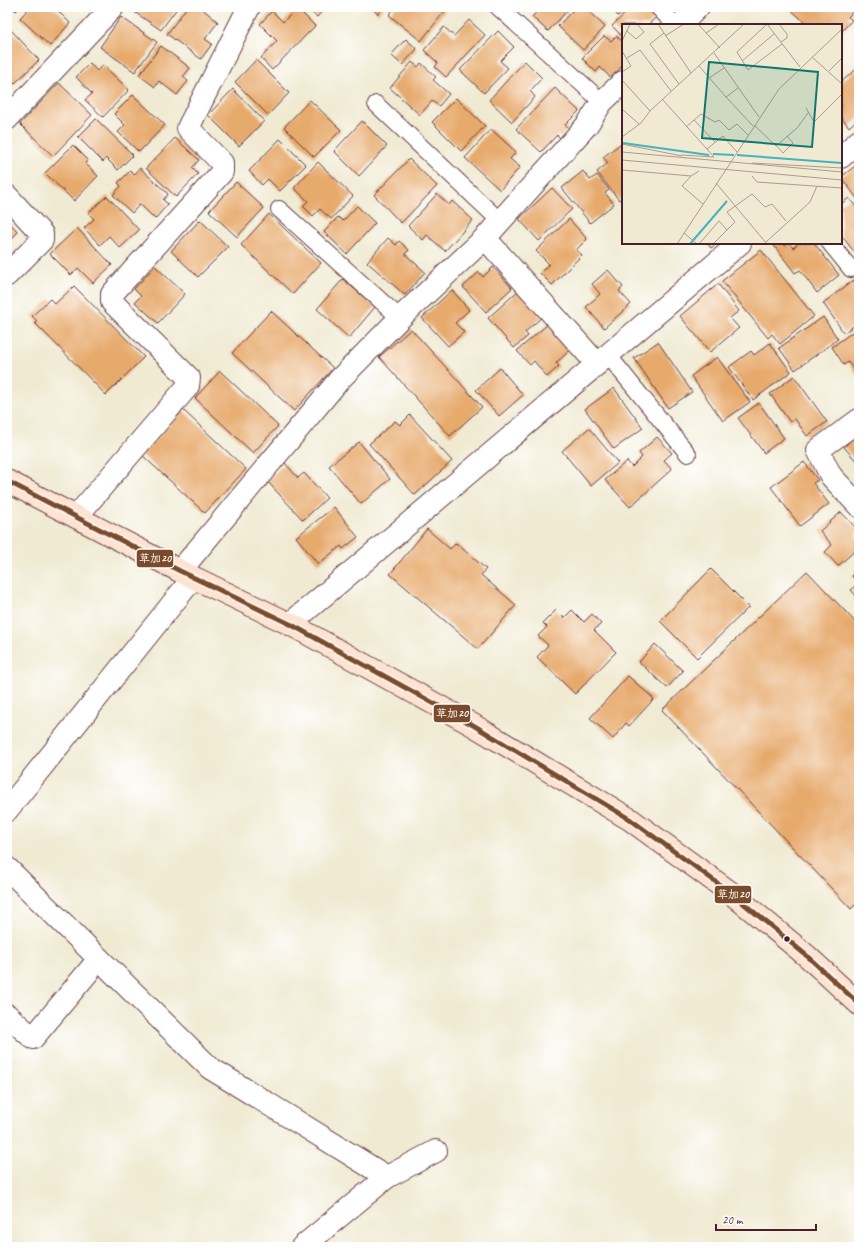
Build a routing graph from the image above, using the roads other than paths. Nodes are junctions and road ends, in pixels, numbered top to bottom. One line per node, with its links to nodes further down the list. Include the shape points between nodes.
1 (113, 7): 10 (street)
2 (249, 7): 27 (street, via 188,128 222,163 222,172 112,294 112,302 190,378 188,386)
3 (498, 7): 8 (lane)
4 (658, 7): 6 (lane)
5 (698, 7): 6 (street)
6 (681, 24)
7 (622, 83): 8 (street)
8 (602, 102): 15 (street, via 587,125)
9 (376, 104): 15 (lane)
10 (7, 119)
11 (859, 141): 12 (street)
12 (842, 156)
13 (7, 196): 20 (street, via 42,234 42,240)
14 (279, 209): 21 (lane)
15 (500, 221): 16 (street)
16 (485, 238): 21 (street); 22 (street)
17 (739, 244): 22 (street)
18 (831, 244): 19 (lane)
19 (851, 269)
20 (7, 275)
21 (400, 318): 28 (street, via 339,380)
22 (603, 359): 24 (lane); 29 (street)
23 (859, 420): 26 (street, via 818,450 831,476)
24 (688, 454)
25 (7, 481): 27 (main road)
26 (859, 506)
27 (76, 517): 28 (main road)
28 (186, 574): 29 (main road); 30 (street)
29 (290, 624): 33 (main road, via 473,725 631,820 731,893 807,956)
30 (7, 810)
31 (7, 868): 32 (street)
32 (99, 959): 34 (street, via 33,1038); 36 (street, via 210,1068)
33 (859, 1004)
34 (7, 1015)
35 (436, 1151): 36 (street)
36 (387, 1177): 37 (street)
37 (302, 1247)

